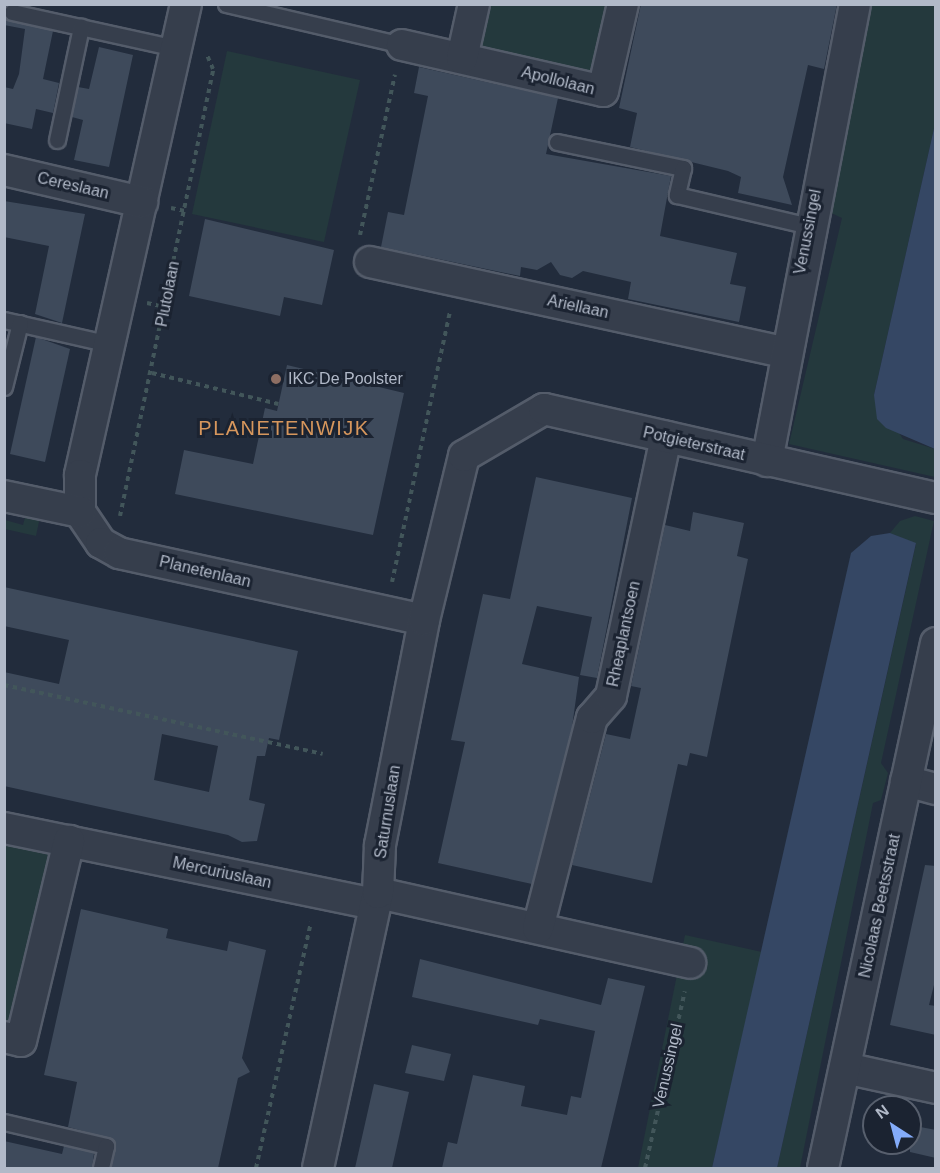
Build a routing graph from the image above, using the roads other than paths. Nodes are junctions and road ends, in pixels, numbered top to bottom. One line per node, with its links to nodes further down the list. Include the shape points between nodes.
1 (186, 4): 9 (street)
2 (226, 4): 8 (lane)
3 (474, 4): 10 (street)
4 (623, 4): 10 (street, Apollolaan, via 603,92)
5 (855, 4): 15 (street, Venussingel)
6 (12, 12): 7 (lane)
7 (81, 27): 9 (lane); 11 (lane)
8 (402, 45): 10 (street, Apollolaan)
9 (176, 48): 14 (street)
10 (462, 58)
11 (57, 140)
12 (557, 142): 15 (lane, via 683,168 677,195)
13 (4, 170): 14 (street, Cereslaan)
14 (142, 202): 18 (street)
15 (808, 226): 19 (street, Venussingel)
16 (370, 262): 19 (street, Ariellaan)
17 (12, 322): 18 (lane); 20 (lane)
18 (110, 344): 26 (street, via 80,475)
19 (786, 353): 23 (street, Venussingel)
20 (4, 387)
21 (666, 437): 22 (street, Potgieterstraat, via 544,409); 23 (street, Potgieterstraat); 34 (street, Rheaplantsoen, via 611,696 592,718)
22 (464, 456): 27 (street, Saturnuslaan)
23 (767, 461): 25 (street, Potgieterstraat)
24 (4, 495): 26 (street)
25 (936, 498)
26 (80, 512): 27 (street, Planetenlaan, via 87,528 112,549 387,609)
27 (424, 621): 33 (street, Saturnuslaan, via 380,845)
28 (936, 643): 29 (street, Nicolaas Beetsstraat)
29 (906, 781): 30 (street); 37 (street, Nicolaas Beetsstraat)
30 (936, 789)
31 (4, 828): 32 (street, Mercuriuslaan)
32 (69, 841): 33 (street, Mercuriuslaan, via 318,892); 36 (street, via 21,1041)
33 (376, 899): 34 (street); 41 (street, Saturnuslaan)
34 (538, 927): 35 (street)
35 (690, 963)
36 (4, 1037)
37 (845, 1068): 38 (street); 42 (street, Nicolaas Beetsstraat)
38 (936, 1088)
39 (4, 1122): 40 (lane, via 106,1146)
40 (101, 1168)
41 (318, 1168)
42 (823, 1168)

